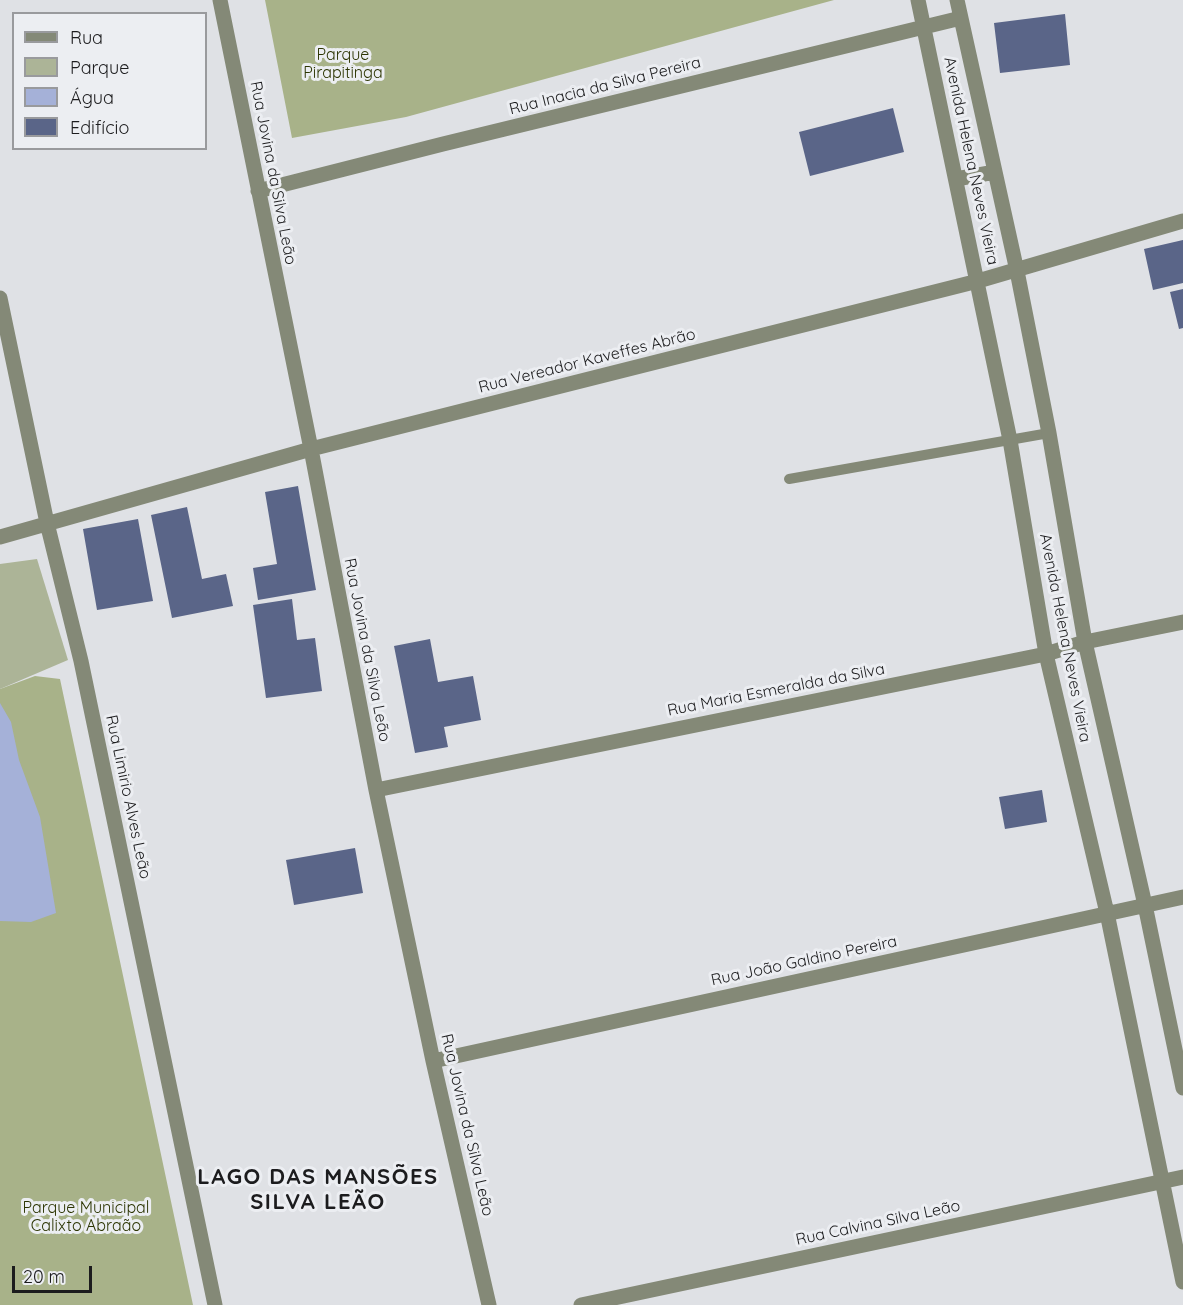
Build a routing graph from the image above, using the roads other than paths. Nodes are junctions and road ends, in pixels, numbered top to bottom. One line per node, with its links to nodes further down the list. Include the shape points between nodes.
1 (220, 0): 8 (street, Rua Jovina da Silva Leão)
2 (918, 0): 5 (street, Avenida Helena Neves Vieira)
3 (957, 0): 4 (street, Avenida Helena Neves Vieira)
4 (961, 18): 5 (street, Rua Inacia da Silva Pereira); 6 (street, Avenida Helena Neves Vieira)
5 (924, 27): 7 (street, Avenida Helena Neves Vieira); 8 (street, Rua Inacia da Silva Pereira)
6 (995, 172): 7 (street); 10 (street, Avenida Helena Neves Vieira)
7 (956, 179): 11 (street, Avenida Helena Neves Vieira)
8 (258, 191): 15 (street, Rua Jovina da Silva Leão)
9 (1183, 221): 10 (street, Rua Vereador Kaveffes Abrão)
10 (1017, 271): 11 (street, Rua Vereador Kaveffes Abrão); 13 (street, Avenida Helena Neves Vieira)
11 (978, 281): 14 (street, Avenida Helena Neves Vieira); 15 (street, Rua Vereador Kaveffes Abrão)
12 (0, 298): 17 (street, Rua Limirio Alves Leão)
13 (1049, 434): 14 (lane); 20 (street, Avenida Helena Neves Vieira)
14 (1010, 440): 16 (lane); 21 (street, Avenida Helena Neves Vieira)
15 (311, 449): 17 (street, Rua Vereador Kaveffes Abrão); 22 (street, Rua Jovina da Silva Leão)
16 (789, 479)
17 (47, 523): 18 (street, Rua Vereador Kaveffes Abrão); 31 (street, Rua Limirio Alves Leão, via 84,673)
18 (0, 537)
19 (1183, 622): 20 (street, Rua Maria Esmeralda da Silva)
20 (1085, 642): 21 (street, Rua Maria Esmeralda da Silva); 24 (street, Avenida Helena Neves Vieira)
21 (1046, 654): 22 (street, Rua Maria Esmeralda da Silva); 25 (street, Avenida Helena Neves Vieira)
22 (376, 790): 26 (street, Rua Jovina da Silva Leão)
23 (1183, 897): 24 (street, Rua João Galdino Pereira)
24 (1145, 905): 25 (street, Rua João Galdino Pereira); 27 (street, Avenida Helena Neves Vieira)
25 (1107, 913): 26 (street, Rua João Galdino Pereira); 29 (street, Avenida Helena Neves Vieira)
26 (433, 1061): 32 (street, Rua Jovina da Silva Leão)
27 (1183, 1088)
28 (1183, 1177): 29 (street, Rua Calvina Silva Leão)
29 (1162, 1182): 30 (street, Avenida Helena Neves Vieira); 33 (street, Rua Calvina Silva Leão)
30 (1183, 1282)
31 (215, 1305)
32 (489, 1305)
33 (581, 1305)

